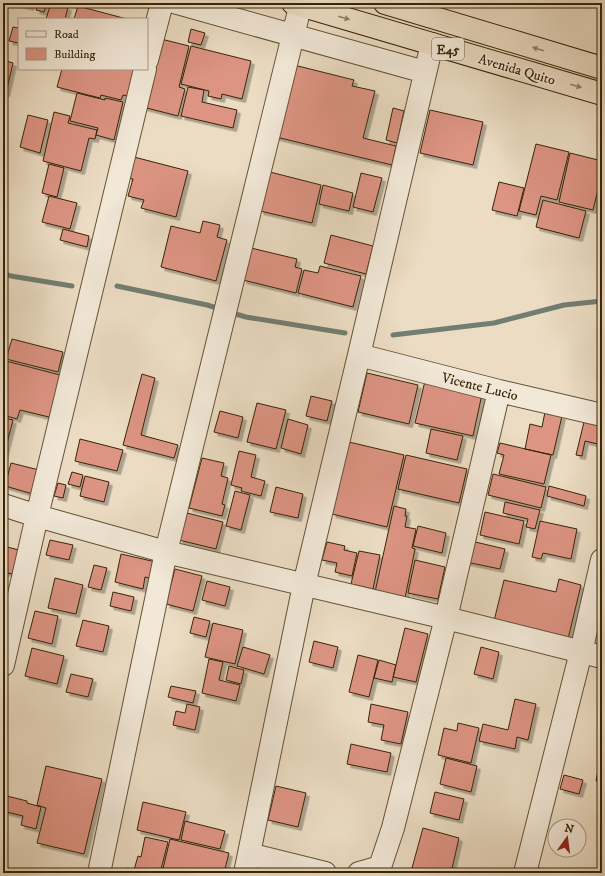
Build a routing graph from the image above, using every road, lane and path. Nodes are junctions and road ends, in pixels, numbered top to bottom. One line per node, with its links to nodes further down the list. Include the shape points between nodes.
1 (162, 3): 7 (street)
2 (177, 3): 5 (street)
3 (385, 3): 8 (highway, Avenida Quito / E45, one-way to 3)
4 (298, 4): 5 (street); 6 (highway, Avenida Quito / E45, one-way to 6)
5 (293, 36): 10 (street); 17 (street)
6 (432, 44): 10 (street); 11 (highway, Avenida Quito / E45, one-way to 11)
7 (148, 56)
8 (602, 68)
9 (145, 70): 16 (street)
10 (425, 72): 12 (street)
11 (602, 94)
12 (359, 355): 13 (street, Vicente Lucio); 19 (street)
13 (499, 391): 14 (street, Vicente Lucio); 20 (street)
14 (602, 415)
15 (3, 505): 16 (street)
16 (37, 516): 17 (street); 23 (street)
17 (166, 552): 19 (street); 25 (street)
18 (602, 560): 21 (street)
19 (304, 585): 20 (street); 24 (street)
20 (446, 618): 21 (street); 27 (street, via 393,828 380,867)
21 (581, 652): 22 (street); 28 (street)
22 (602, 657)
23 (3, 665)
24 (247, 864): 26 (street)
25 (99, 873)
26 (325, 873)
27 (359, 873)
28 (525, 873)

